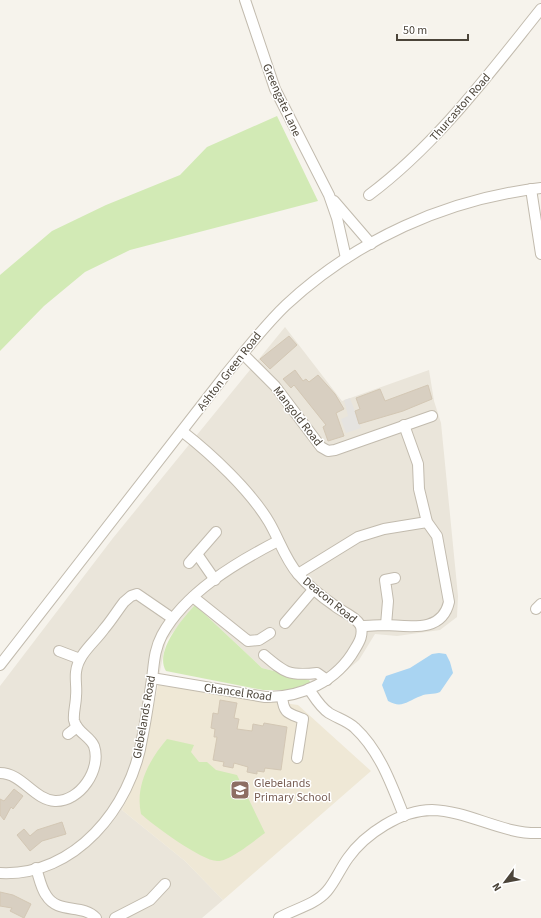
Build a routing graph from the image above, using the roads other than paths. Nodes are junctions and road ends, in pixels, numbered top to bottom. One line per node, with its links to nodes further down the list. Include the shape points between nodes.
1 (245, 0): 4 (street, Greengate Lane, via 275,89)
2 (541, 9): 5 (street, Thurcaston Road, via 447,125 415,157)
3 (536, 189): 6 (street, Ashton Green Road, via 465,202 406,226); 7 (street)
4 (329, 195): 6 (street, Greengate Lane); 8 (street, Greengate Lane)
5 (369, 195)
6 (371, 244): 8 (street, Ashton Green Road)
7 (541, 254)
8 (346, 258): 9 (street, Ashton Green Road, via 286,305)
9 (243, 354): 11 (street, Mangold Road, via 275,386 325,450 335,450); 12 (street, Ashton Green Road)
10 (432, 416): 11 (street, Mangold Road)
11 (404, 426): 13 (street, Deacon Road, via 418,464 419,489)
12 (183, 432): 15 (street, Deacon Road, via 231,475 269,522); 31 (street, Ashton Green Road)
13 (427, 522): 18 (street, via 358,537); 25 (street, Deacon Road, via 437,536 448,593 447,610 442,618 426,625)
14 (216, 532): 16 (street)
15 (278, 541): 18 (street, Deacon Road); 20 (street, Glebelands Road)
16 (197, 554): 17 (street); 20 (street)
17 (188, 563)
18 (298, 574): 21 (street, Deacon Road)
19 (395, 578): 25 (street, via 386,580)
20 (215, 580): 22 (street, Glebelands Road)
21 (313, 590): 24 (street); 26 (street, Deacon Road, via 357,619)
22 (193, 596): 23 (street, Glebelands Road); 27 (street, via 248,641 259,640)
23 (172, 618): 30 (street, via 138,594 131,596); 32 (street, Glebelands Road, via 156,649)
24 (285, 623)
25 (386, 625): 26 (street, Deacon Road)
26 (361, 626): 33 (street, Chancel Road, via 361,639 350,658)
27 (270, 633)
28 (59, 651): 30 (street)
29 (264, 655): 33 (street, via 286,672 305,675 317,673)
30 (80, 659): 36 (street, via 76,672 74,720)
31 (0, 665)
32 (152, 678): 35 (street, Chancel Road, via 265,697); 42 (street, Glebelands Road, via 138,757 118,806 103,825 74,851)
33 (327, 680): 34 (street, Chancel Road)
34 (309, 689): 35 (street, Chancel Road); 40 (street, via 327,712 354,727 362,735 388,776)
35 (282, 697): 38 (street, via 286,712 303,719)
36 (77, 727): 37 (street); 39 (street, via 94,745 96,757 92,771 78,793 56,801 45,798 11,774)
37 (68, 734)
38 (297, 758)
39 (0, 772)
40 (404, 816): 41 (street, via 431,810 461,813 515,830); 47 (street, via 372,834 357,847 322,896)
41 (541, 833)
42 (36, 868): 43 (street, Glebelands Road); 45 (street, via 46,895 53,903 61,908 88,911)
43 (0, 873)
44 (165, 884): 46 (street, via 150,900)
45 (96, 918)
46 (115, 918)
47 (279, 918)

